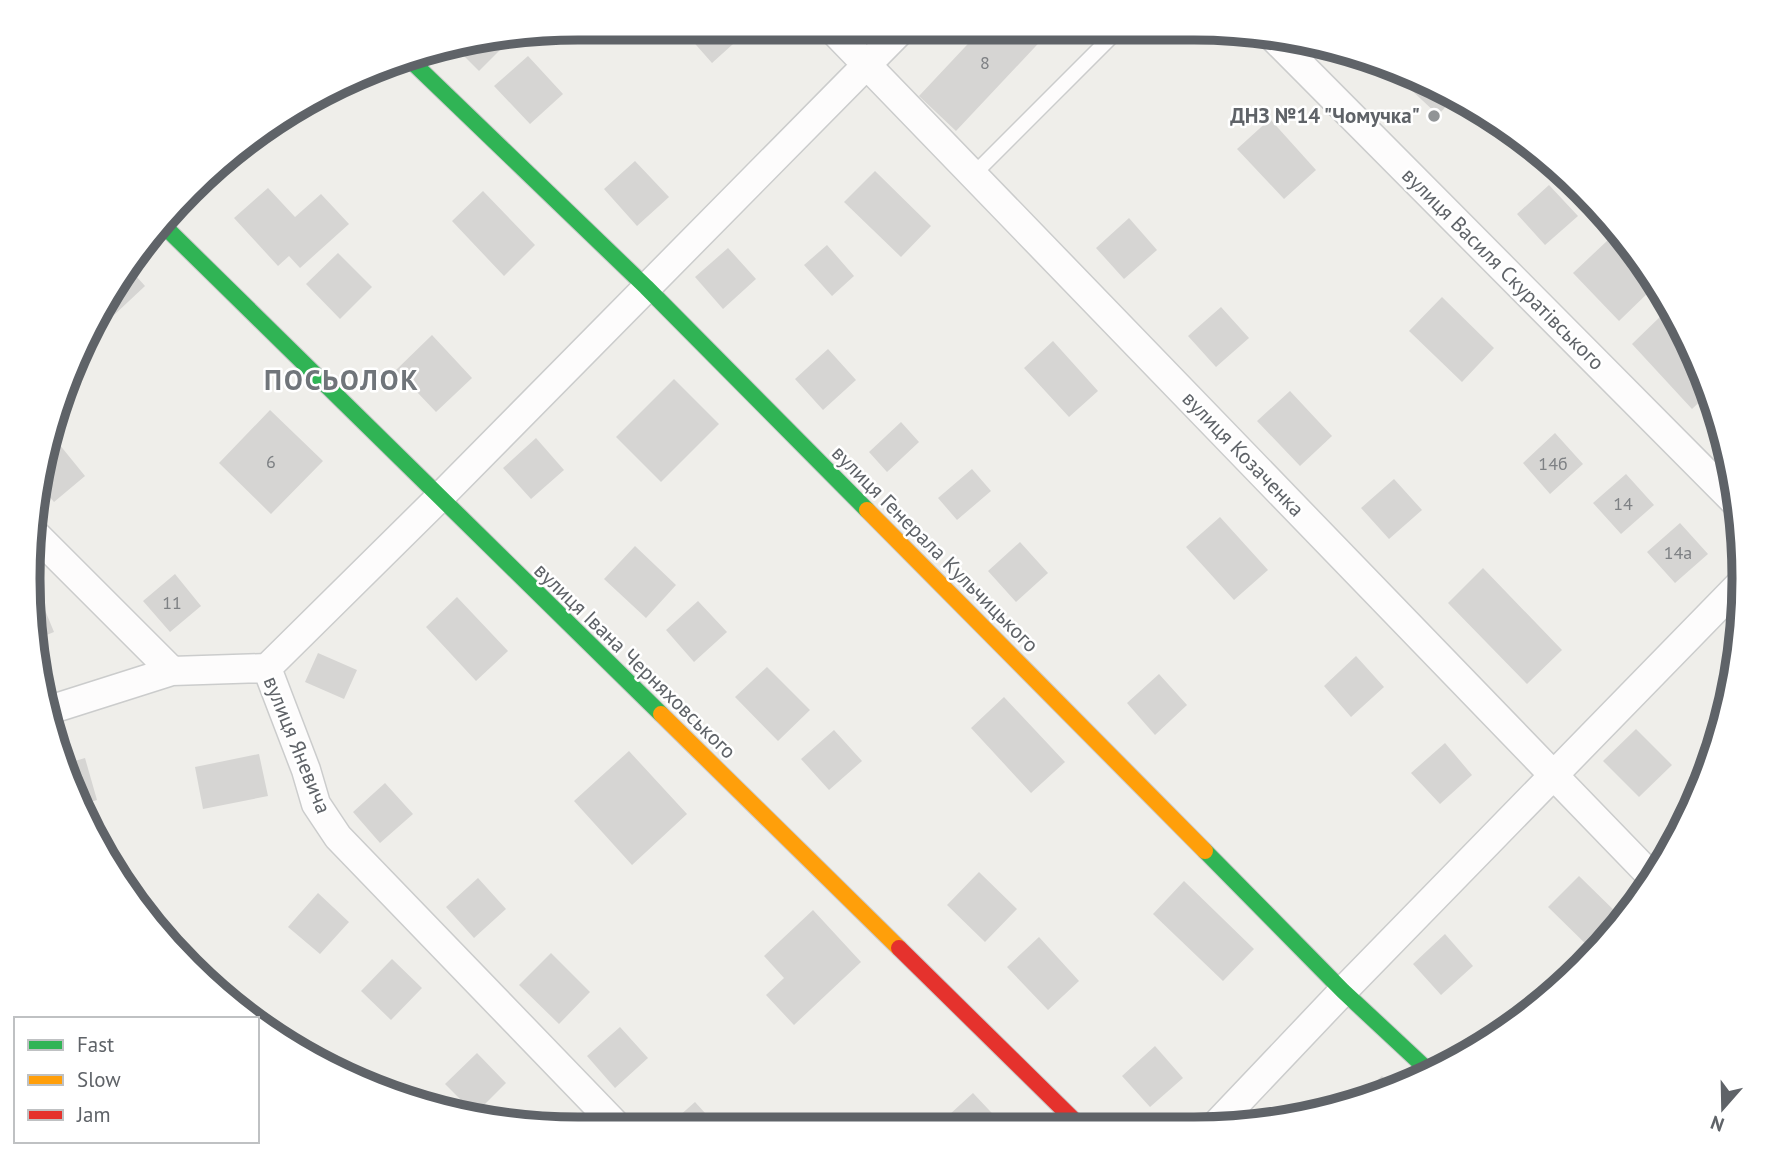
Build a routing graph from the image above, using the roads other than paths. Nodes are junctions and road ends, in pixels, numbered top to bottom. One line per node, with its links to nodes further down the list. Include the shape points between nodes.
1 (843, 40): 5 (street, вулиця Козаченка)
2 (891, 40): 5 (street)
3 (1108, 40): 7 (lane)
4 (1284, 48): 10 (street, вулиця Василя Скуратівського)
5 (867, 64): 7 (street, вулиця Козаченка); 9 (street)
6 (416, 66): 9 (street, вулиця Генерала Кульчицького)
7 (973, 174): 17 (street, вулиця Козаченка)
8 (169, 230): 11 (street, вулиця Івана Черняховського)
9 (646, 287): 11 (street); 19 (street, вулиця Генерала Кульчицького)
10 (1724, 491)
11 (439, 498): 14 (street); 23 (street, вулиця Івана Черняховського)
12 (41, 540): 15 (street)
13 (1732, 593): 17 (street)
14 (267, 668): 15 (street, вулиця Яневича); 22 (street, вулиця Яневича, via 316,804 338,837)
15 (172, 671): 16 (street, вулиця Яневича)
16 (57, 708)
17 (1553, 776): 18 (street, вулиця Козаченка); 19 (street)
18 (1646, 871)
19 (1343, 991): 20 (street, вулиця Генерала Кульчицького); 21 (street)
20 (1423, 1065)
21 (1224, 1116)
22 (608, 1117)
23 (1071, 1117)

